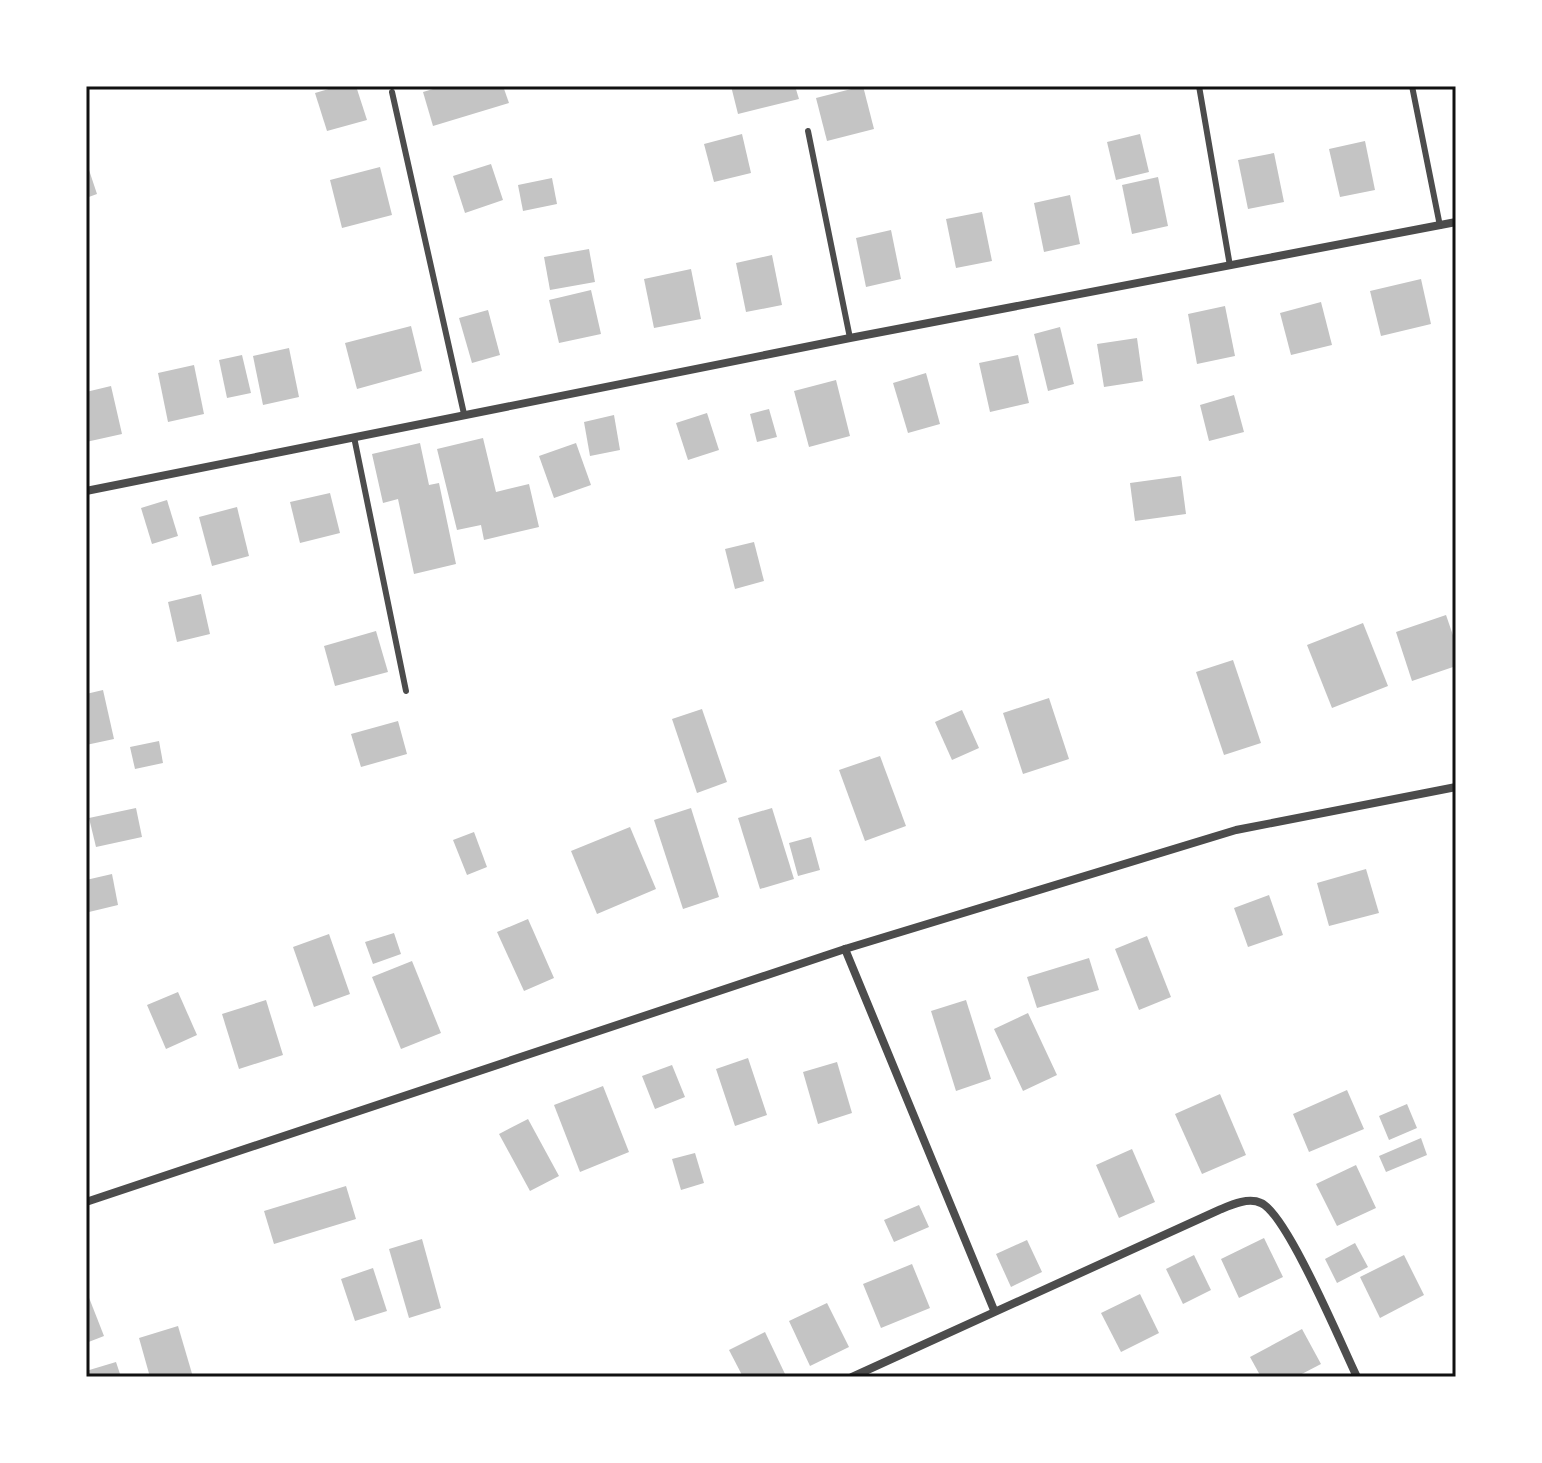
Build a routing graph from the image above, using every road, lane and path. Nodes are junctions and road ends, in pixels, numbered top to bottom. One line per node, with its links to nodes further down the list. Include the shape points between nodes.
1 (1199, 86): 7 (lane)
2 (1412, 86): 6 (lane)
3 (392, 92): 9 (lane)
4 (808, 131): 8 (lane)
5 (1456, 222): 6 (street)
6 (1440, 226): 7 (street)
7 (1230, 266): 8 (street)
8 (850, 338): 9 (street)
9 (464, 414): 10 (street)
10 (354, 437): 11 (street); 12 (lane)
11 (86, 491)
12 (406, 691)
13 (1456, 787): 14 (street, via 1236,830)
14 (845, 949): 15 (street); 16 (street)
15 (86, 1202)
16 (994, 1310): 17 (street); 18 (street, via 1229,1206 1260,1202 1276,1215 1290,1239)
17 (852, 1377)
18 (1357, 1377)

